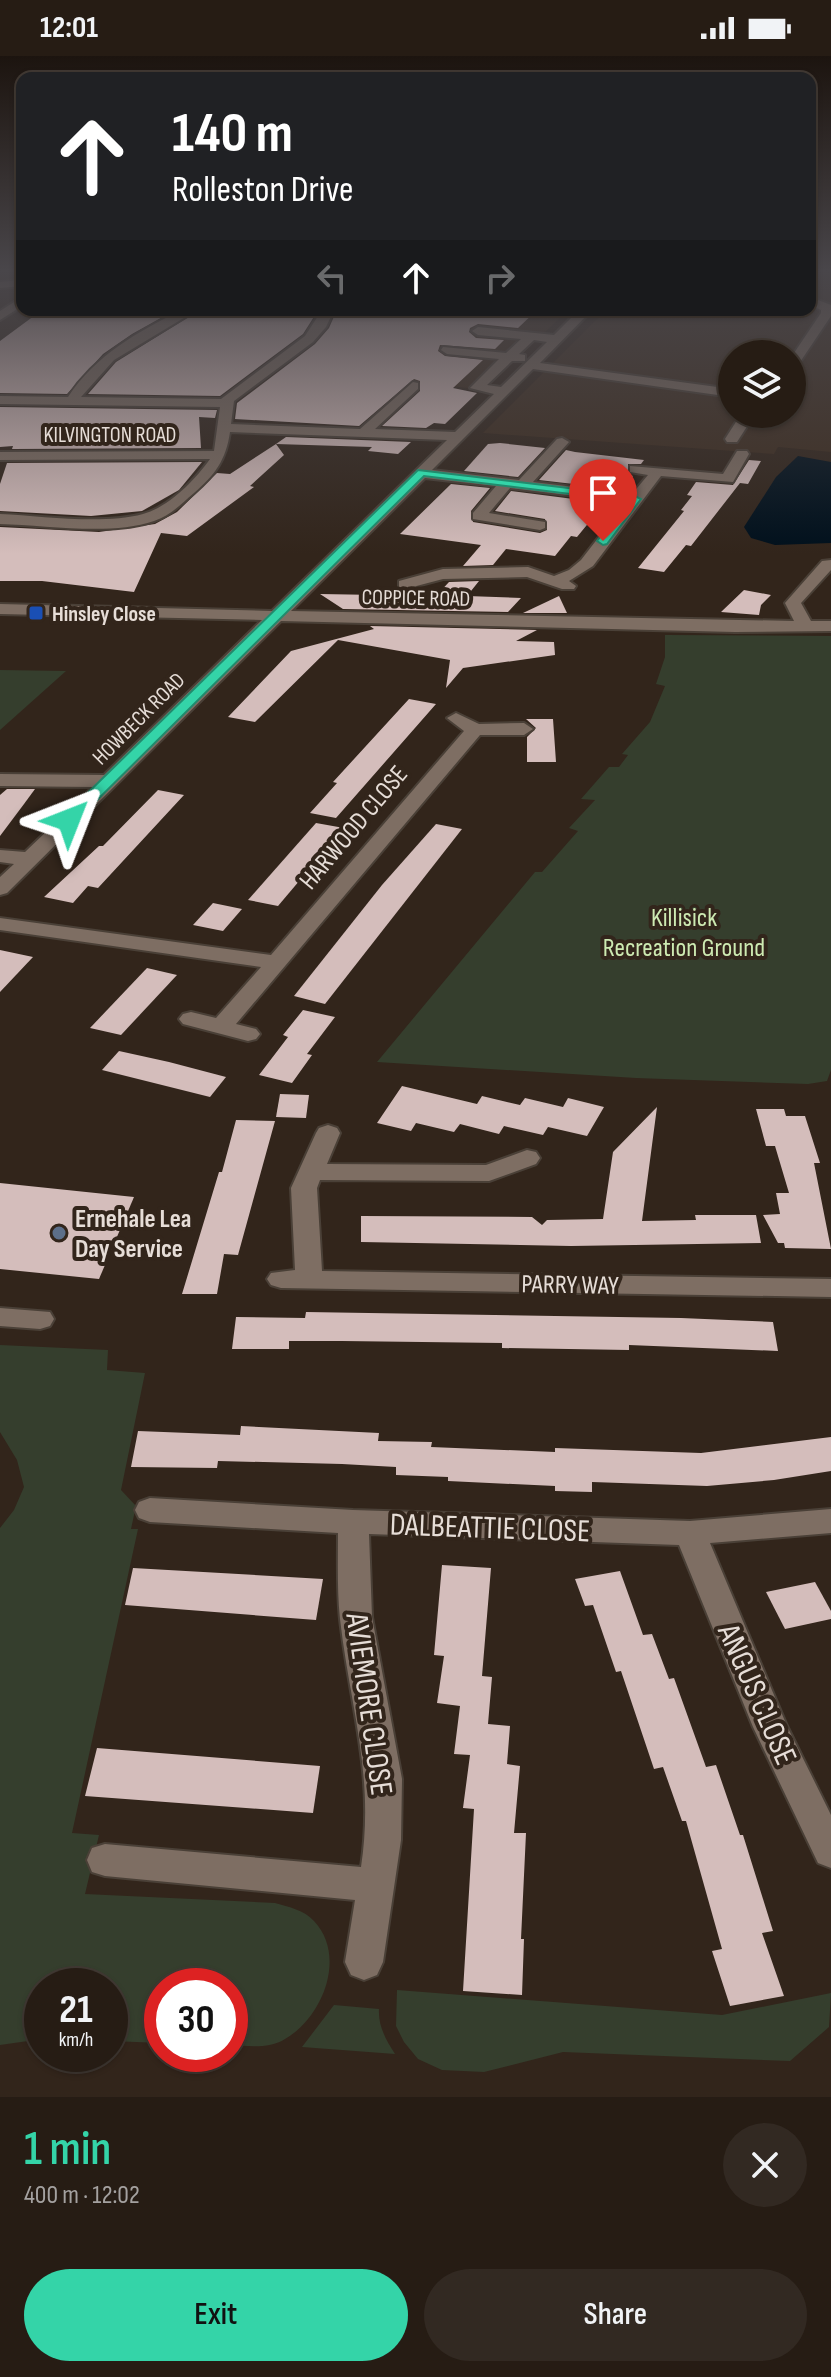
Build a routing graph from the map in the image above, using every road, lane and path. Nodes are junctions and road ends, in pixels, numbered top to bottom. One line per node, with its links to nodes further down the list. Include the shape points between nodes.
1 (103, 363): 9 (street)
2 (275, 363): 11 (street)
3 (503, 363): 7 (street, via 477,388)
4 (532, 363): 7 (street, HOWBECK ROAD)
5 (541, 363): 8 (street)
6 (403, 391): 14 (street)
7 (503, 391): 15 (street, HOWBECK ROAD)
8 (718, 391)
9 (73, 399): 10 (street); 11 (street)
10 (0, 400)
11 (226, 403): 12 (street)
12 (224, 428): 14 (street); 19 (street)
13 (739, 428): 16 (street)
14 (364, 432): 15 (street)
15 (458, 436): 23 (street, HOWBECK ROAD)
16 (732, 439)
17 (562, 442): 24 (street)
18 (742, 454): 22 (street, via 728,479)
19 (220, 455): 20 (street, KILVINGTON ROAD); 26 (street, via 193,488 148,518 117,523)
20 (0, 456)
21 (635, 469): 22 (street)
22 (658, 471): 25 (street)
23 (422, 473): 24 (street); 31 (street, HOWBECK ROAD)
24 (515, 484): 25 (street); 27 (street, via 478,516 498,525)
25 (635, 499): 29 (street, via 587,563 561,584 528,572 443,574)
26 (0, 519)
27 (540, 525)
28 (828, 564): 32 (street, via 793,603)
29 (405, 584)
30 (0, 609): 31 (street, COPPICE ROAD)
31 (277, 615): 32 (street, COPPICE ROAD); 38 (street, HOWBECK ROAD)
32 (805, 626): 33 (street, COPPICE ROAD)
33 (831, 626)
34 (456, 718): 36 (street)
35 (524, 729): 36 (street)
36 (475, 730): 43 (street, HARWOOD CLOSE)
37 (0, 780): 38 (street)
38 (108, 781): 40 (street, HOWBECK ROAD)
39 (0, 856): 40 (street)
40 (29, 859): 41 (street, HOWBECK ROAD)
41 (0, 889)
42 (0, 924): 43 (street)
43 (276, 962): 45 (street, HARWOOD CLOSE)
44 (191, 1019): 45 (street)
45 (221, 1027): 46 (street)
46 (248, 1034)
47 (328, 1133): 49 (street)
48 (527, 1158): 49 (street, via 489,1173)
49 (311, 1172): 51 (street, via 304,1188)
50 (281, 1279): 51 (street, PARRY WAY)
51 (309, 1279): 52 (street, PARRY WAY)
52 (831, 1288)
53 (0, 1317): 54 (street)
54 (40, 1319)
55 (150, 1510): 57 (street, DALBEATTIE CLOSE)
56 (831, 1521): 58 (street, DALBEATTIE CLOSE)
57 (353, 1522): 58 (street, DALBEATTIE CLOSE); 61 (street, AVIEMORE CLOSE, via 356,1617 384,1779)
58 (690, 1533): 59 (street, ANGUS CLOSE, via 770,1727)
59 (831, 1852)
60 (105, 1860): 61 (street)
61 (377, 1885): 62 (street, AVIEMORE CLOSE)
62 (364, 1962)

